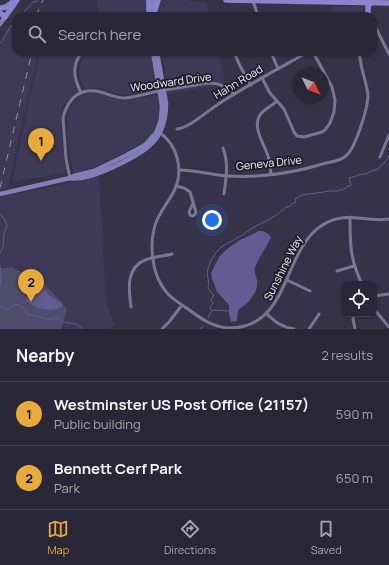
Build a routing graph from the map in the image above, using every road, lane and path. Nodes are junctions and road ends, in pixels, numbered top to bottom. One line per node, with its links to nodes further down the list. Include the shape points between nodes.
1 (14, 0): 11 (highway)
2 (17, 0): 18 (highway)
3 (149, 0): 12 (highway)
4 (154, 0): 13 (main road)
5 (158, 0): 14 (highway)
6 (226, 0): 7 (highway)
7 (253, 1): 8 (highway); 15 (street)
8 (362, 1): 9 (highway); 16 (street)
9 (371, 2): 10 (highway); 17 (highway)
10 (389, 3)
11 (0, 10): 18 (highway)
12 (151, 12)
13 (152, 12)
14 (152, 12)
15 (257, 12)
16 (368, 12)
17 (369, 12)
18 (6, 16): 19 (main road)
19 (0, 24)
20 (377, 30): 21 (street)
21 (389, 54)
22 (80, 56): 36 (street, via 74,71)
23 (154, 56): 35 (main road)
24 (158, 56): 35 (main road)
25 (236, 56): 34 (street)
26 (273, 56): 31 (street)
27 (301, 56): 31 (street, Hahn Road)
28 (315, 56): 30 (street)
29 (360, 56): 45 (street, Geneva Drive, via 368,96 352,150 345,157 329,163)
30 (322, 68)
31 (278, 69): 32 (street, Hahn Road)
32 (262, 78): 34 (street, Hahn Road); 38 (street)
33 (329, 82): 38 (street, via 335,97 335,108 327,128 317,134 302,138 297,136 284,109)
34 (251, 85): 37 (street, Hahn Road)
35 (162, 91): 36 (street, Woodward Drive, via 123,98 91,90); 37 (street, Woodward Drive, via 214,83 220,84); 40 (main road)
36 (81, 93): 47 (street, via 69,102 63,118)
37 (234, 94): 39 (street, Hahn Road)
38 (277, 101): 45 (street, via 261,114 257,125)
39 (177, 129)
40 (159, 132): 44 (street, Sunshine Way, via 173,147); 47 (main road, via 152,144 138,154 89,176)
41 (389, 134): 43 (street)
42 (223, 148): 46 (street)
43 (380, 157)
44 (178, 170): 46 (street, Geneva Drive); 48 (street, Sunshine Way)
45 (271, 174): 46 (street, Geneva Drive)
46 (226, 176): 50 (street)
47 (70, 178): 49 (main road)
48 (176, 186): 51 (street, via 188,190); 55 (street, Sunshine Way, via 156,224 152,240)
49 (0, 194)
50 (224, 194)
51 (193, 203)
52 (350, 217): 53 (street, Sunshine Way); 56 (street); 58 (street, Sunshine Way, via 330,221 314,232 303,245)
53 (389, 219)
54 (172, 254): 55 (street)
55 (153, 258): 63 (street, Sunshine Way, via 162,287 170,297); 64 (street, via 142,261 131,272)
56 (354, 266): 57 (street); 59 (street)
57 (337, 272)
58 (287, 280): 60 (street); 66 (street, Sunshine Way, via 277,302)
59 (361, 281)
60 (310, 291)
61 (389, 294): 62 (street)
62 (377, 296)
63 (182, 305): 70 (street); 71 (street, Sunshine Way, via 208,323)
64 (130, 307)
65 (377, 313): 69 (street)
66 (267, 314): 71 (street, Sunshine Way, via 252,324); 72 (street, via 280,324)
67 (319, 314): 73 (street)
68 (353, 317): 74 (street)
69 (389, 327)
70 (162, 329)
71 (231, 329)
72 (294, 329)
73 (310, 329)
74 (355, 329)

